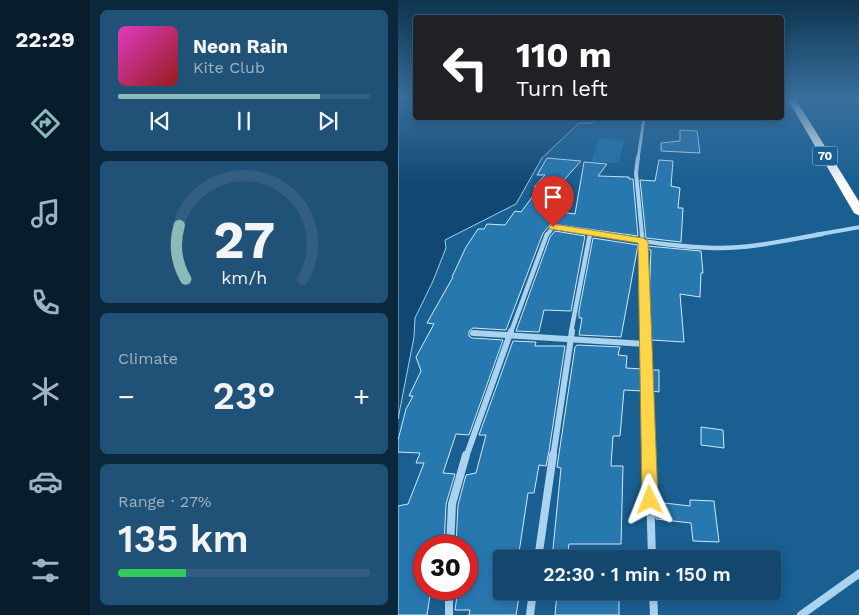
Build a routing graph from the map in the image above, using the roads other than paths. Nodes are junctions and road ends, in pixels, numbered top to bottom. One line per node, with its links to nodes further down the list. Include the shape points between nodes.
1 (643, 127): 6 (street, via 636,173)
2 (805, 127): 3 (highway, 70)
3 (860, 213)
4 (860, 227): 6 (street, via 756,245 715,248)
5 (590, 232): 6 (street); 8 (street, via 553,227 548,230); 9 (street)
6 (643, 241): 10 (street)
7 (473, 333): 8 (street)
8 (508, 336): 9 (street); 11 (street, via 452,504)
9 (570, 338): 10 (street); 12 (street)
10 (645, 344): 13 (street)
11 (451, 535)
12 (539, 550)
13 (652, 550)
14 (860, 574): 21 (street)
15 (449, 600): 18 (street)
16 (532, 600): 19 (street)
17 (653, 600): 20 (street)
18 (449, 615)
19 (530, 615)
20 (654, 615)
21 (801, 615)

